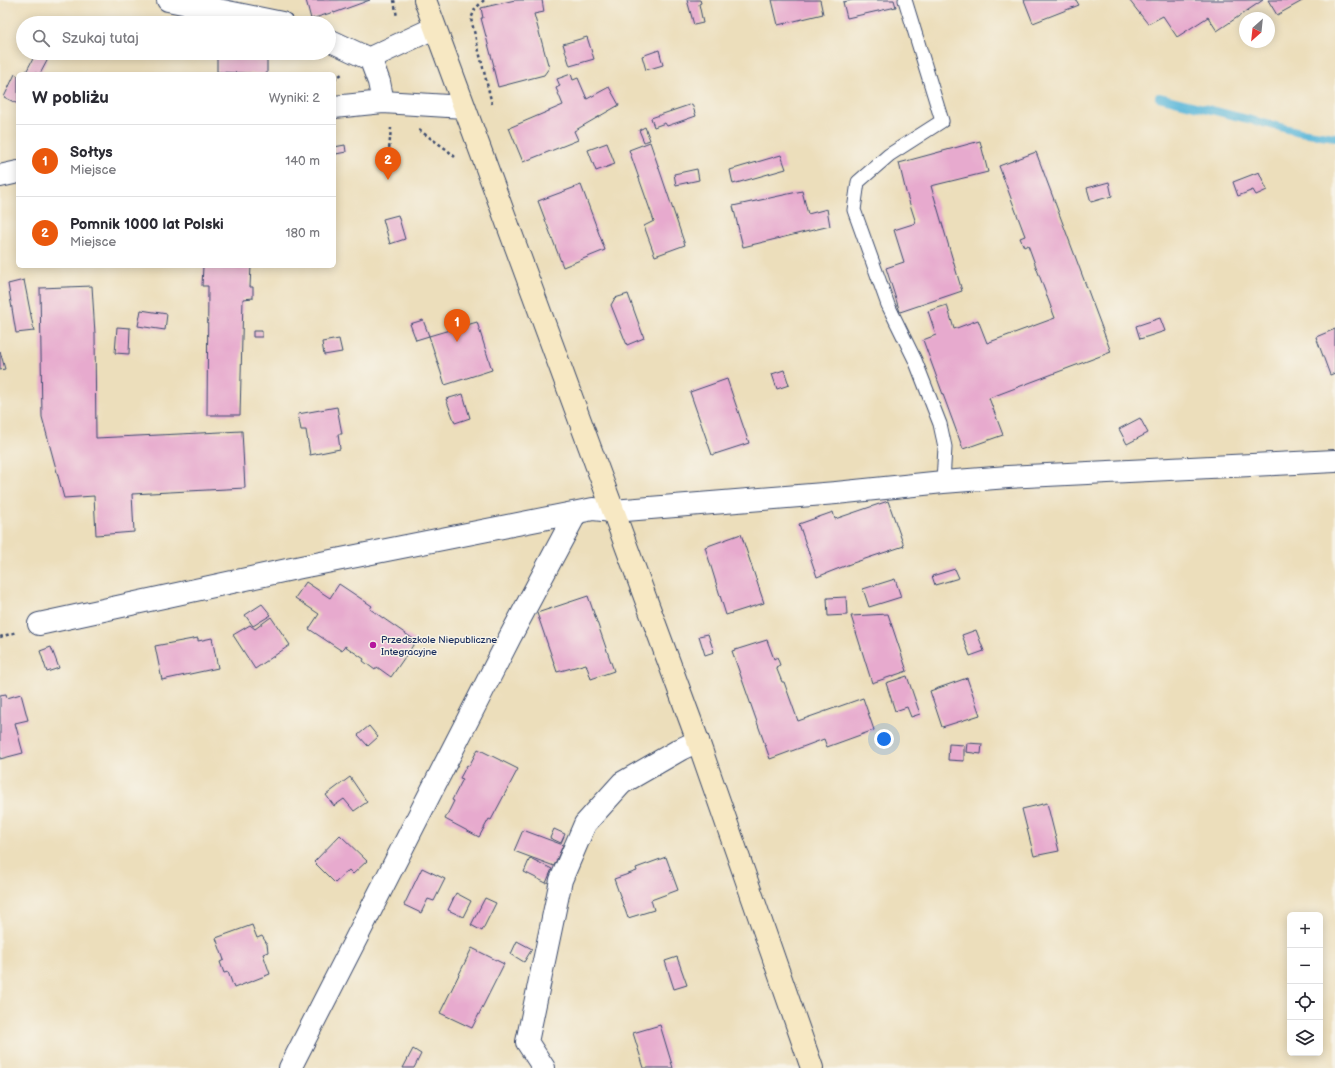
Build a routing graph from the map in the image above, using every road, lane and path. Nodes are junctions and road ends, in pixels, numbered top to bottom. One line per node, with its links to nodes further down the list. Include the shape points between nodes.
1 (168, 0): 4 (street)
2 (425, 0): 5 (main road)
3 (905, 0): 16 (lane, via 942,121 890,155 858,182 854,210 888,305 915,360 940,424 945,447)
4 (247, 16)
5 (434, 28): 7 (street); 9 (main road)
6 (336, 43): 7 (street)
7 (370, 58): 8 (street)
8 (383, 102): 9 (street); 10 (street)
9 (464, 106): 17 (main road)
10 (336, 107)
11 (391, 125): 13 (path)
12 (16, 172): 14 (street)
13 (387, 172)
14 (0, 176)
15 (1335, 461): 16 (street)
16 (943, 482): 17 (street)
17 (613, 511): 18 (street, via 593,509); 20 (main road)
18 (576, 513): 19 (street, via 294,569); 21 (street)
19 (38, 624)
20 (698, 740): 22 (street, via 622,782 585,824 561,880 527,1042); 23 (main road)
21 (290, 1068)
22 (544, 1068)
23 (812, 1068)

